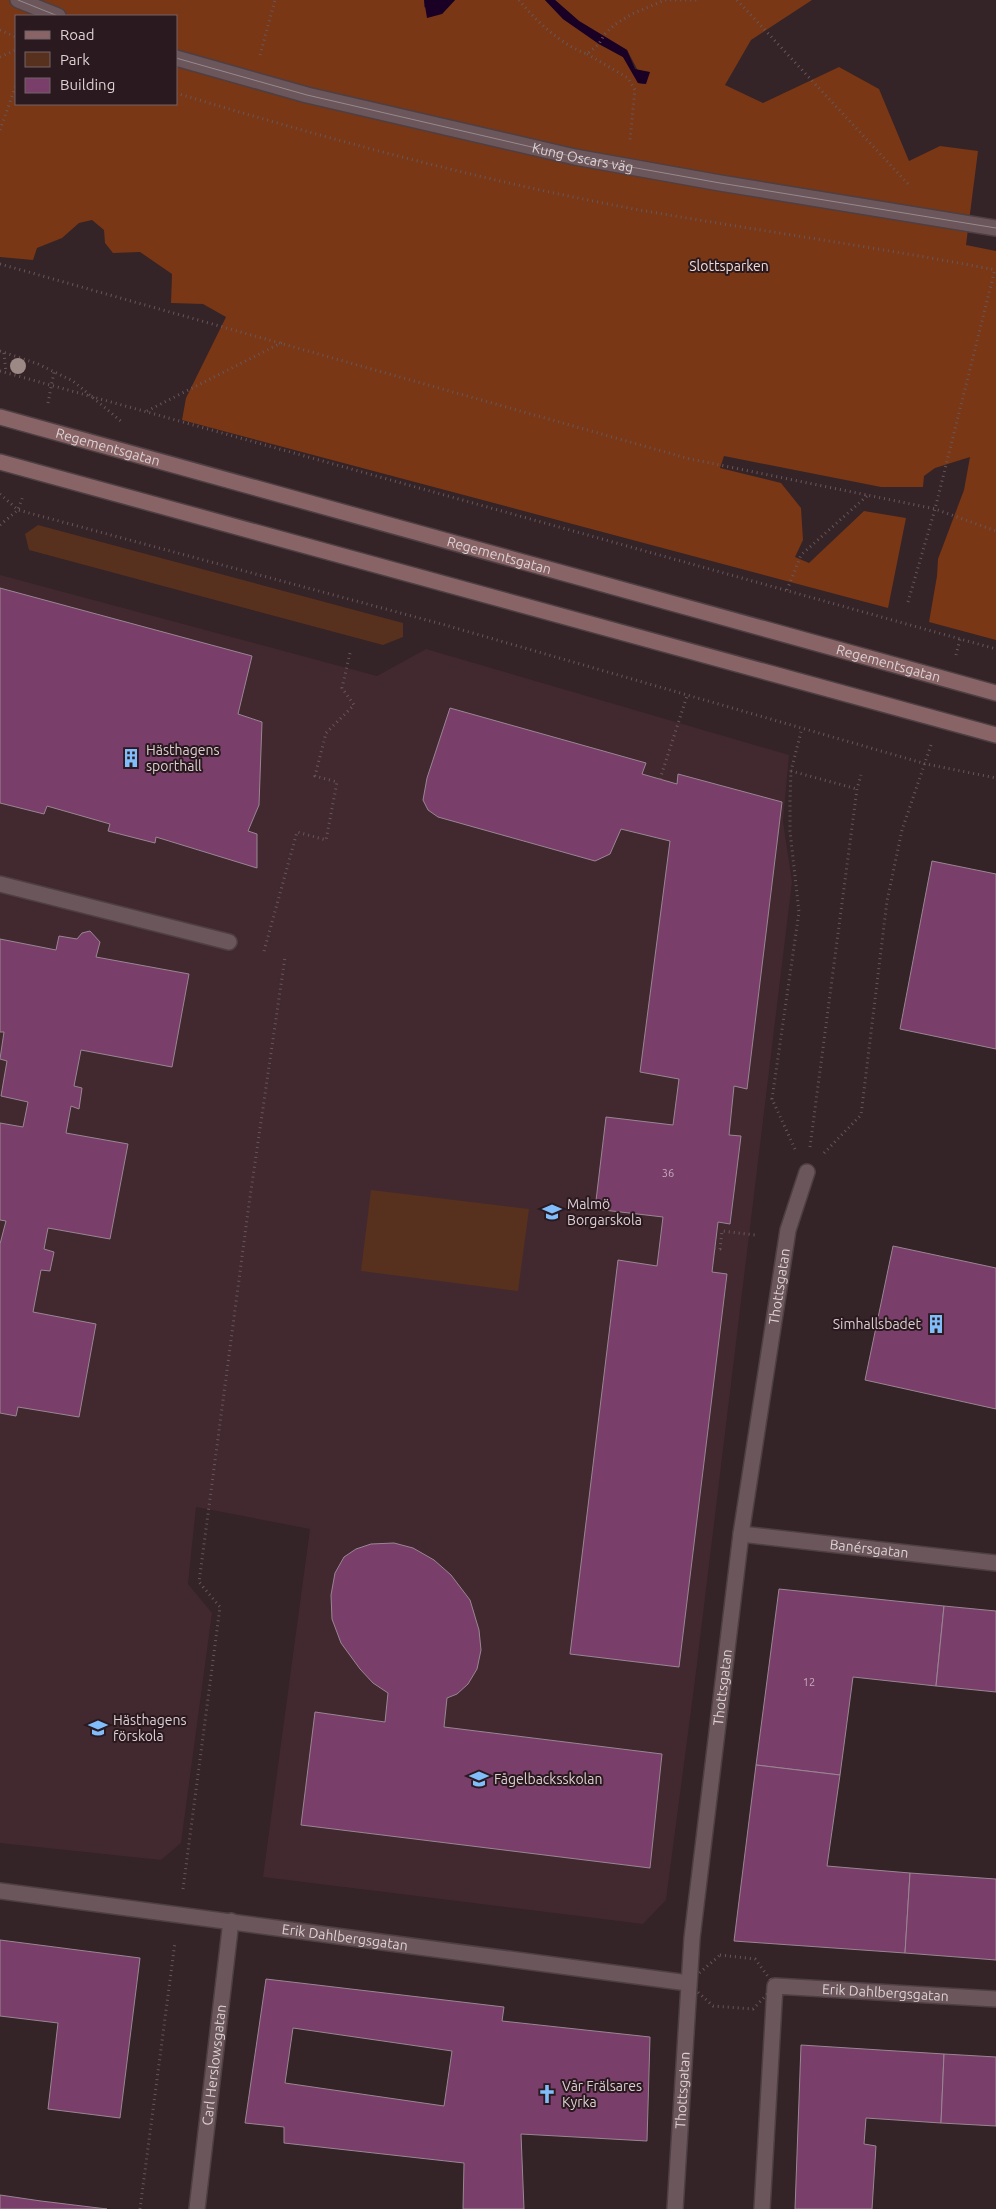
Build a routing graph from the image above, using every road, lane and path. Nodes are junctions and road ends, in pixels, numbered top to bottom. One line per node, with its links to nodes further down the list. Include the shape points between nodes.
1 (18, 0): 6 (street)
2 (276, 0): 13 (path)
3 (519, 0): 10 (path, via 529,13 561,40)
4 (698, 0): 10 (path, via 665,0 614,25)
5 (737, 0): 18 (path)
6 (56, 15)
7 (0, 30): 8 (path)
8 (15, 37)
9 (15, 50): 11 (path)
10 (587, 54): 17 (path, via 628,78 635,90)
11 (0, 57)
12 (178, 59): 13 (street, Kung Oscars väg)
13 (252, 80): 18 (street, Kung Oscars väg, via 575,157 720,184)
14 (15, 88): 16 (path)
15 (178, 95): 21 (path, via 321,137 500,181 633,208)
16 (0, 130)
17 (629, 147)
18 (939, 217): 19 (street, Kung Oscars väg)
19 (996, 228)
20 (0, 264): 22 (path)
21 (995, 269): 33 (path)
22 (283, 342): 27 (path); 32 (path, via 690,459)
23 (2, 352): 25 (path); 26 (path, via 73,381)
24 (0, 371): 25 (path)
25 (6, 373): 26 (path)
26 (95, 397): 27 (path); 29 (path)
27 (146, 411): 37 (path)
28 (0, 418): 41 (main road, Regementsgatan)
29 (130, 428)
30 (0, 462): 44 (main road)
31 (0, 494): 34 (path)
32 (868, 495): 33 (path); 37 (path, via 801,555)
33 (935, 509): 36 (path); 38 (path)
34 (18, 510): 35 (path); 42 (path, via 445,625)
35 (0, 525)
36 (996, 531)
37 (787, 590): 39 (path)
38 (908, 602)
39 (996, 649)
40 (350, 653): 53 (path, via 342,688 354,705 326,733 316,776 337,782 326,840 297,832)
41 (996, 693)
42 (687, 696): 43 (path); 49 (path)
43 (802, 728): 45 (path); 46 (path)
44 (996, 735)
45 (926, 764): 48 (path); 55 (path, via 902,830 887,901 861,1115)
46 (791, 771): 50 (path); 55 (path, via 790,831 799,912 772,1099)
47 (861, 775): 50 (path)
48 (996, 778)
49 (660, 779)
50 (857, 789): 55 (path)
51 (0, 884): 52 (street)
52 (229, 942)
53 (264, 951)
54 (285, 957): 61 (path, via 199,1582 220,1607)
55 (807, 1172): 58 (street, Thottsgatan, via 788,1230)
56 (755, 1235): 57 (path, via 722,1231 720,1249)
57 (715, 1248)
58 (741, 1534): 59 (street, Banérsgatan); 63 (street, Thottsgatan)
59 (996, 1563)
60 (0, 1891): 61 (street, Erik Dahlbergsgatan)
61 (179, 1914): 62 (street, Erik Dahlbergsgatan); 66 (path)
62 (231, 1921): 63 (street, Erik Dahlbergsgatan); 67 (street, Carl Herslowsgatan)
63 (688, 1983): 64 (path, via 713,2006 753,2009); 64 (path, via 720,1955 755,1959); 68 (street, Thottsgatan)
64 (775, 1986): 65 (street, Erik Dahlbergsgatan); 69 (street)
65 (996, 1999)
66 (140, 2209)
67 (197, 2209)
68 (675, 2209)
69 (762, 2209)

